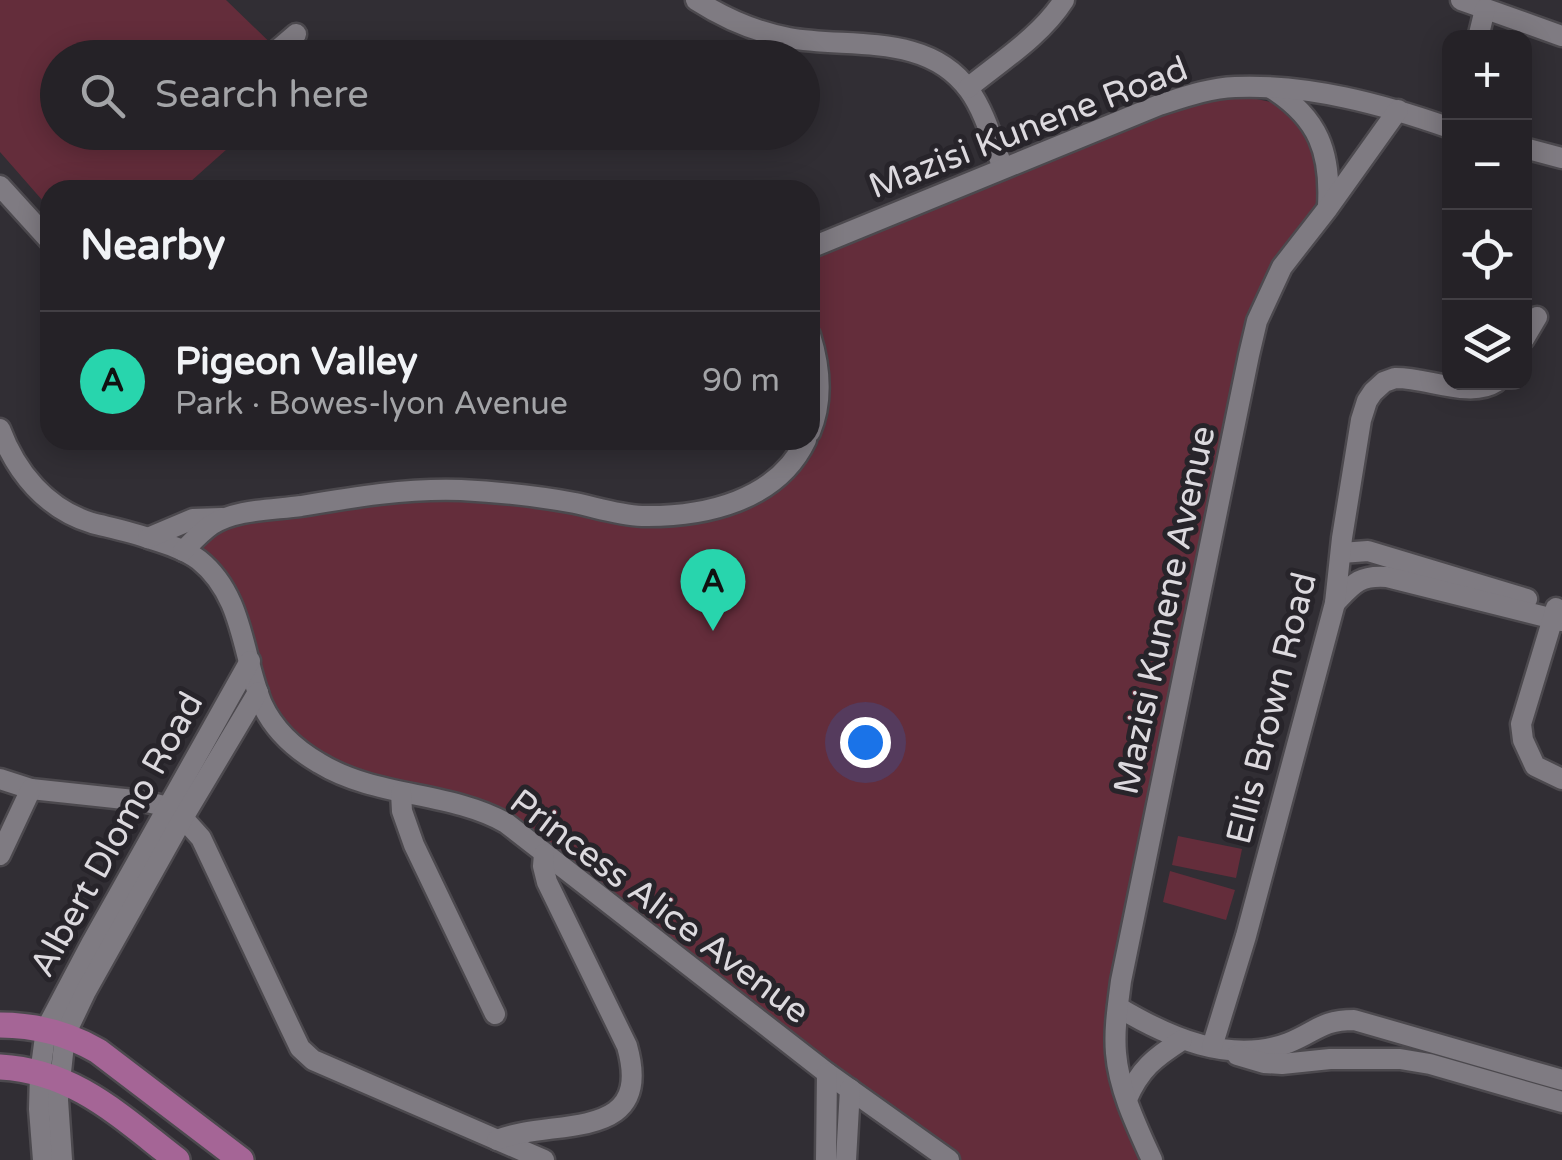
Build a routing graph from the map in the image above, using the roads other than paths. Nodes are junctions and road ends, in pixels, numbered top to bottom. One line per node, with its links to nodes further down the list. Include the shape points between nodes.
1 (696, 0): 9 (street, via 744,25)
2 (1064, 0): 11 (street, via 1040,30)
3 (1461, 0): 4 (street)
4 (1485, 9): 5 (street); 7 (street)
5 (1480, 30)
6 (296, 34): 8 (street)
7 (1562, 36)
8 (289, 40)
9 (804, 40)
10 (820, 42): 11 (street, via 918,52)
11 (968, 88): 17 (street)
12 (1272, 88): 13 (street, Mazisi Kunene Road); 17 (street, Mazisi Kunene Road, via 1191,95); 19 (street, via 1320,138 1330,178)
13 (1398, 110): 14 (street, Mazisi Kunene Road); 19 (street, Mazisi Kunene Avenue)
14 (1442, 125)
15 (1532, 150): 16 (street)
16 (1562, 158)
17 (1003, 168): 21 (street, Mazisi Kunene Road)
18 (0, 186): 20 (street)
19 (1328, 208): 42 (street, Mazisi Kunene Avenue, via 1282,267 1257,321)
20 (40, 230)
21 (820, 244)
22 (1537, 317): 23 (street)
23 (1532, 325)
24 (1442, 385): 30 (street, Ellis Brown Road, via 1395,378 1367,400)
25 (0, 429): 28 (street, Princess Alice Avenue, via 36,490 88,522)
26 (801, 450): 27 (street, via 779,479 746,498 673,515 608,513 460,490 364,496)
27 (224, 518): 28 (street, via 192,518); 29 (street)
28 (148, 538): 29 (street, Princess Alice Avenue)
29 (184, 551): 33 (street, Princess Alice Avenue, via 213,574 226,595)
30 (1341, 553): 31 (street, Ellis Brown Road); 32 (street, via 1368,551)
31 (1335, 603): 32 (street, via 1362,578 1374,576); 47 (street, Ellis Brown Road)
32 (1558, 615): 36 (street, via 1521,724 1536,766)
33 (250, 661): 34 (street, Princess Alice Avenue); 39 (street, Albert Dlomo Road)
34 (258, 692): 38 (street, Princess Alice Avenue, via 274,725 321,765); 39 (street, Albert Dlomo Road)
35 (0, 779): 37 (street)
36 (1562, 779)
37 (32, 789): 39 (street, via 143,801); 40 (street)
38 (401, 792): 41 (street, Princess Alice Avenue, via 496,817); 43 (street, via 414,845)
39 (176, 812): 45 (street, Albert Dlomo Road); 55 (street, via 201,838 300,1048 330,1068)
40 (0, 854)
41 (544, 854): 49 (street, Princess Alice Avenue); 55 (street, via 547,882 627,1046 632,1088 623,1105 603,1119)
42 (1118, 1007): 46 (street); 53 (street, Mazisi Kunene Avenue, via 1116,1054)
43 (494, 1014)
44 (0, 1025): 45 (main road)
45 (56, 1032): 50 (street, Albert Dlomo Road); 59 (main road, via 98,1050)
46 (1182, 1040): 47 (street); 53 (street, via 1146,1066)
47 (1219, 1048): 51 (street, via 1273,1047 1322,1024 1354,1020); 54 (street, via 1282,1064 1400,1059)
48 (0, 1068): 50 (main road)
49 (826, 1073): 52 (street, Princess Alice Avenue); 61 (street)
50 (49, 1076): 56 (street, Albert Dlomo Road, via 39,1109); 57 (street, Albert Dlomo Road, via 58,1100); 58 (main road, via 96,1097)
51 (1562, 1080)
52 (850, 1090): 62 (street); 63 (street, Princess Alice Avenue)
53 (1127, 1100): 64 (street, Mazisi Kunene Avenue)
54 (1562, 1102)
55 (497, 1140): 60 (street)
56 (43, 1160)
57 (62, 1160)
58 (177, 1160)
59 (240, 1160)
60 (544, 1160)
61 (826, 1160)
62 (846, 1160)
63 (949, 1160)
64 (1152, 1160)

